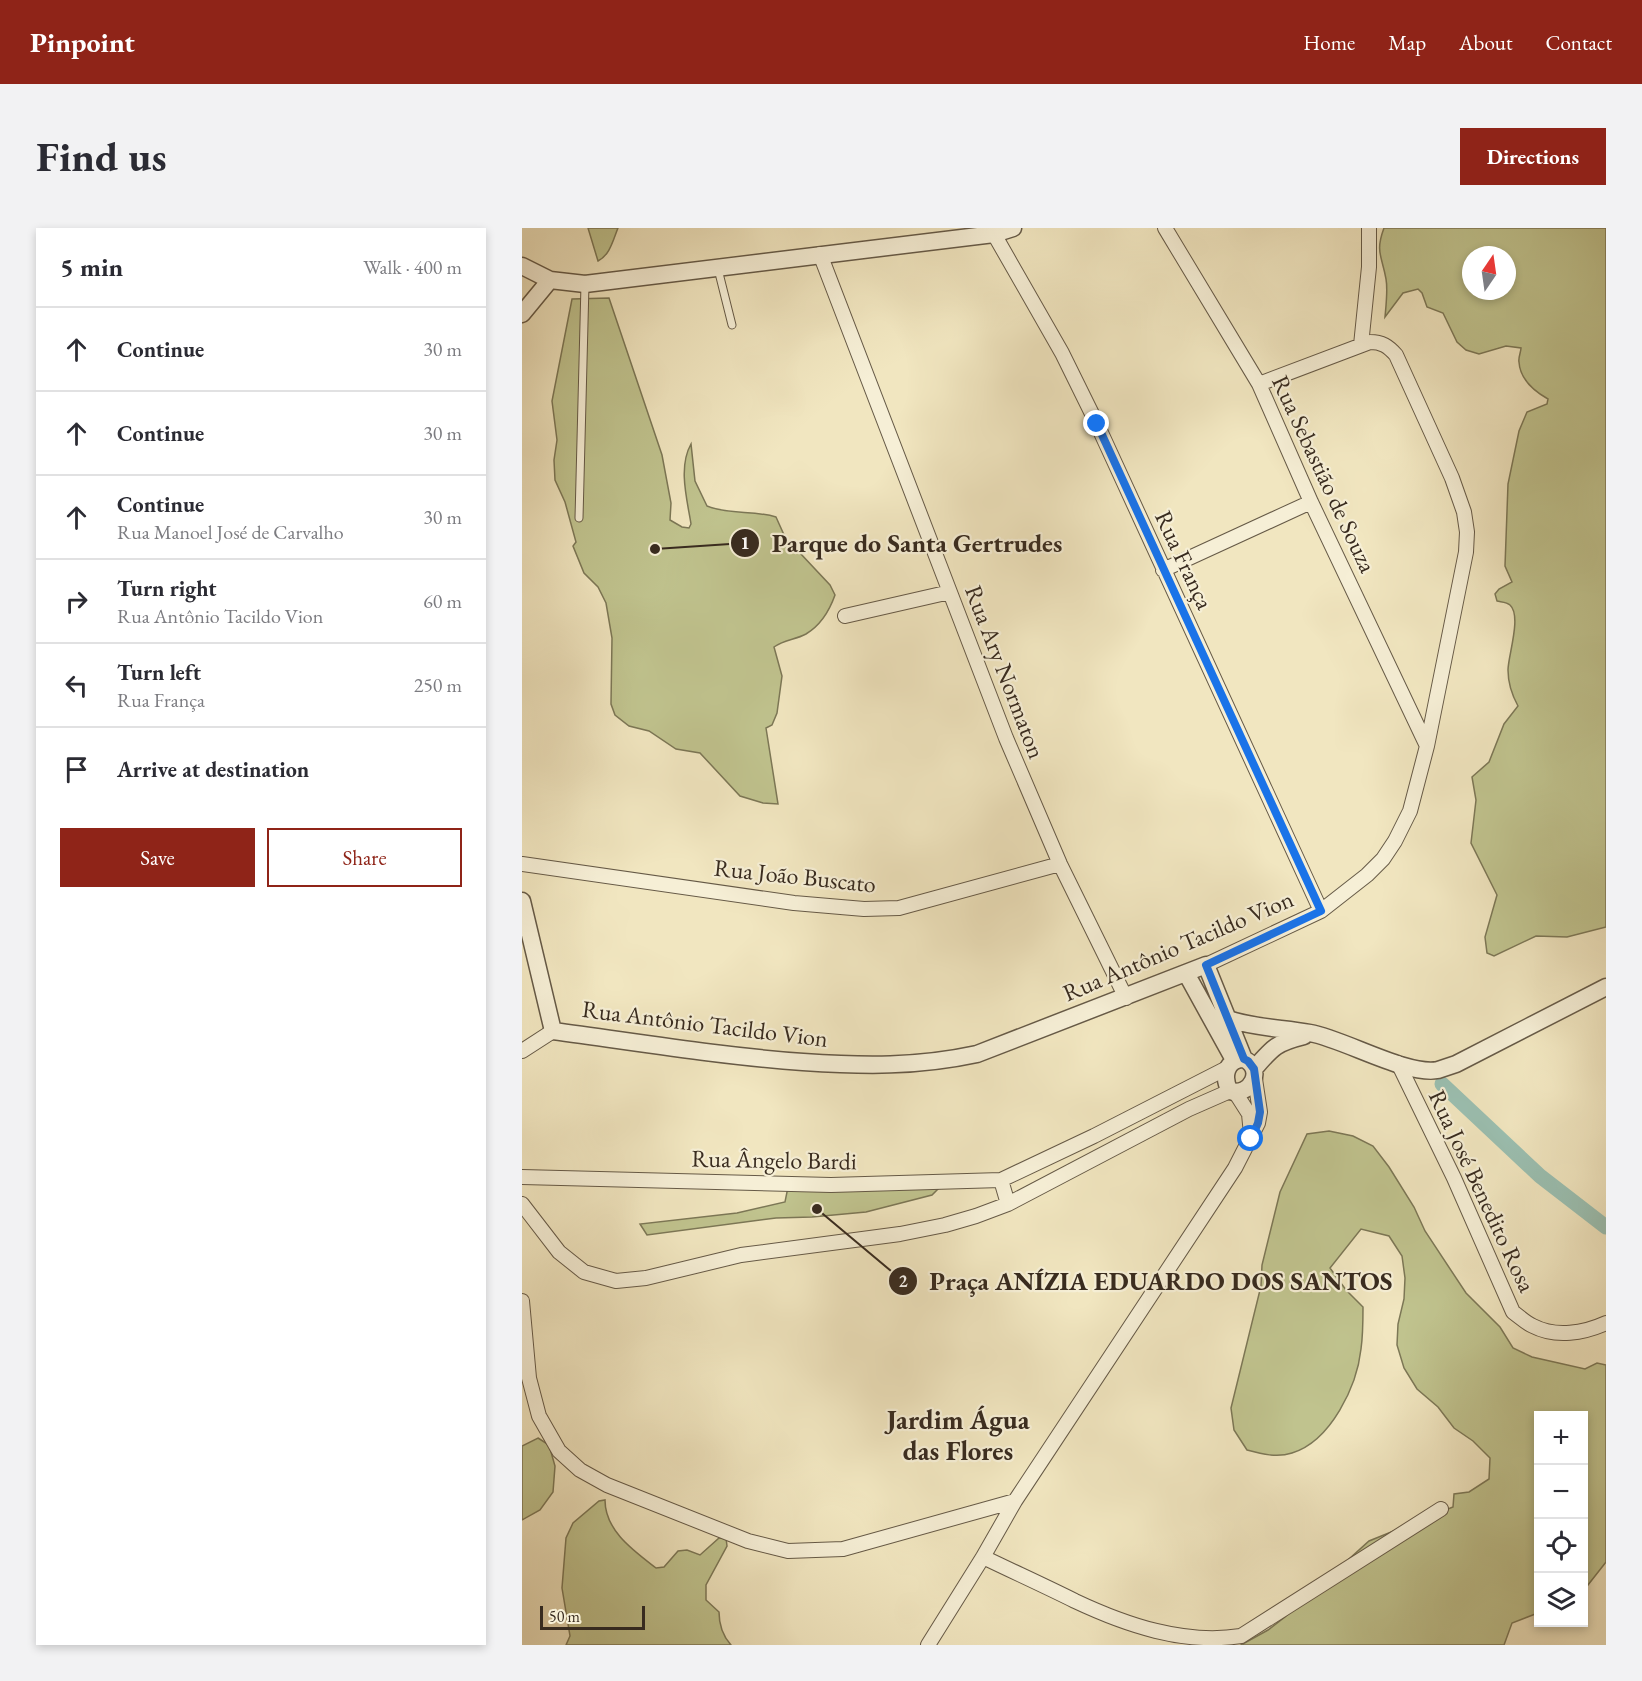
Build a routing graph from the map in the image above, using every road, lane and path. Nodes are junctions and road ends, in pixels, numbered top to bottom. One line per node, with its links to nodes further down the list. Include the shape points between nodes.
1 (1012, 228): 4 (street)
2 (1165, 228): 13 (street, Rua Sebastião de Souza)
3 (1369, 228): 12 (street)
4 (994, 234): 5 (street); 16 (street, Rua França, via 1062,353)
5 (820, 254): 7 (street); 17 (street, Rua Ary Normaton)
6 (522, 266): 8 (street)
7 (717, 267): 9 (street); 11 (lane)
8 (550, 280): 9 (street); 10 (street)
9 (585, 284): 15 (lane)
10 (522, 314)
11 (732, 325)
12 (1361, 345): 13 (street, Rua Antônio Tacildo Vion); 19 (street, Rua Antônio Tacildo Vion, via 1378,342 1396,355 1464,512 1466,552)
13 (1259, 384): 14 (street, Rua Sebastião de Souza)
14 (1311, 502): 16 (street); 19 (street, Rua Sebastião de Souza)
15 (579, 518)
16 (1163, 570): 23 (street, Rua França)
17 (950, 592): 18 (street); 21 (street, Rua Ary Normaton, via 1005,738)
18 (845, 616)
19 (1427, 746): 23 (street, Rua Antônio Tacildo Vion, via 1410,811 1395,841 1367,875)
20 (522, 864): 21 (street, Rua João Buscato, via 794,903 864,909 898,908)
21 (1060, 864): 27 (street, Rua Ary Normaton)
22 (522, 901): 30 (street)
23 (1321, 911): 24 (street, Rua Antônio Tacildo Vion)
24 (1206, 965): 25 (street, Rua Antônio Tacildo Vion); 28 (street)
25 (1186, 973): 27 (street, Rua Antônio Tacildo Vion); 34 (street)
26 (1606, 987): 33 (street, via 1456,1064 1437,1070)
27 (1126, 998): 30 (street, Rua Antônio Tacildo Vion, via 977,1054 942,1062 896,1065 756,1058)
28 (1228, 1019): 29 (street); 34 (street)
29 (1286, 1030): 31 (street); 34 (street, via 1262,1043)
30 (553, 1031): 32 (street, Rua Antônio Tacildo Vion)
31 (1312, 1033): 33 (street); 34 (street, via 1282,1042)
32 (522, 1052)
33 (1398, 1063): 42 (street, Rua José Benedito Rosa, via 1513,1312 1533,1326 1559,1334)
34 (1244, 1066): 35 (street, via 1226,1080); 35 (street, via 1247,1088); 36 (street, via 1260,1112); 38 (street)
35 (1233, 1092): 36 (street, via 1250,1114); 40 (street, via 1189,1109)
36 (1251, 1139): 43 (street)
37 (522, 1177): 38 (street, Rua Ângelo Bardi, via 831,1185)
38 (1001, 1180): 40 (street)
39 (522, 1204): 40 (street, via 558,1252 584,1272 616,1281 646,1278 741,1255 900,1234 945,1225)
40 (1008, 1204)
41 (522, 1301): 43 (street, via 529,1378 539,1416 559,1451 580,1470 607,1485 748,1541 788,1551 843,1549)
42 (1606, 1323)
43 (1015, 1501): 45 (street)
44 (1440, 1509): 45 (street, via 1241,1636 1225,1642 1197,1643 1161,1637)
45 (983, 1557): 46 (street)
46 (928, 1645)

